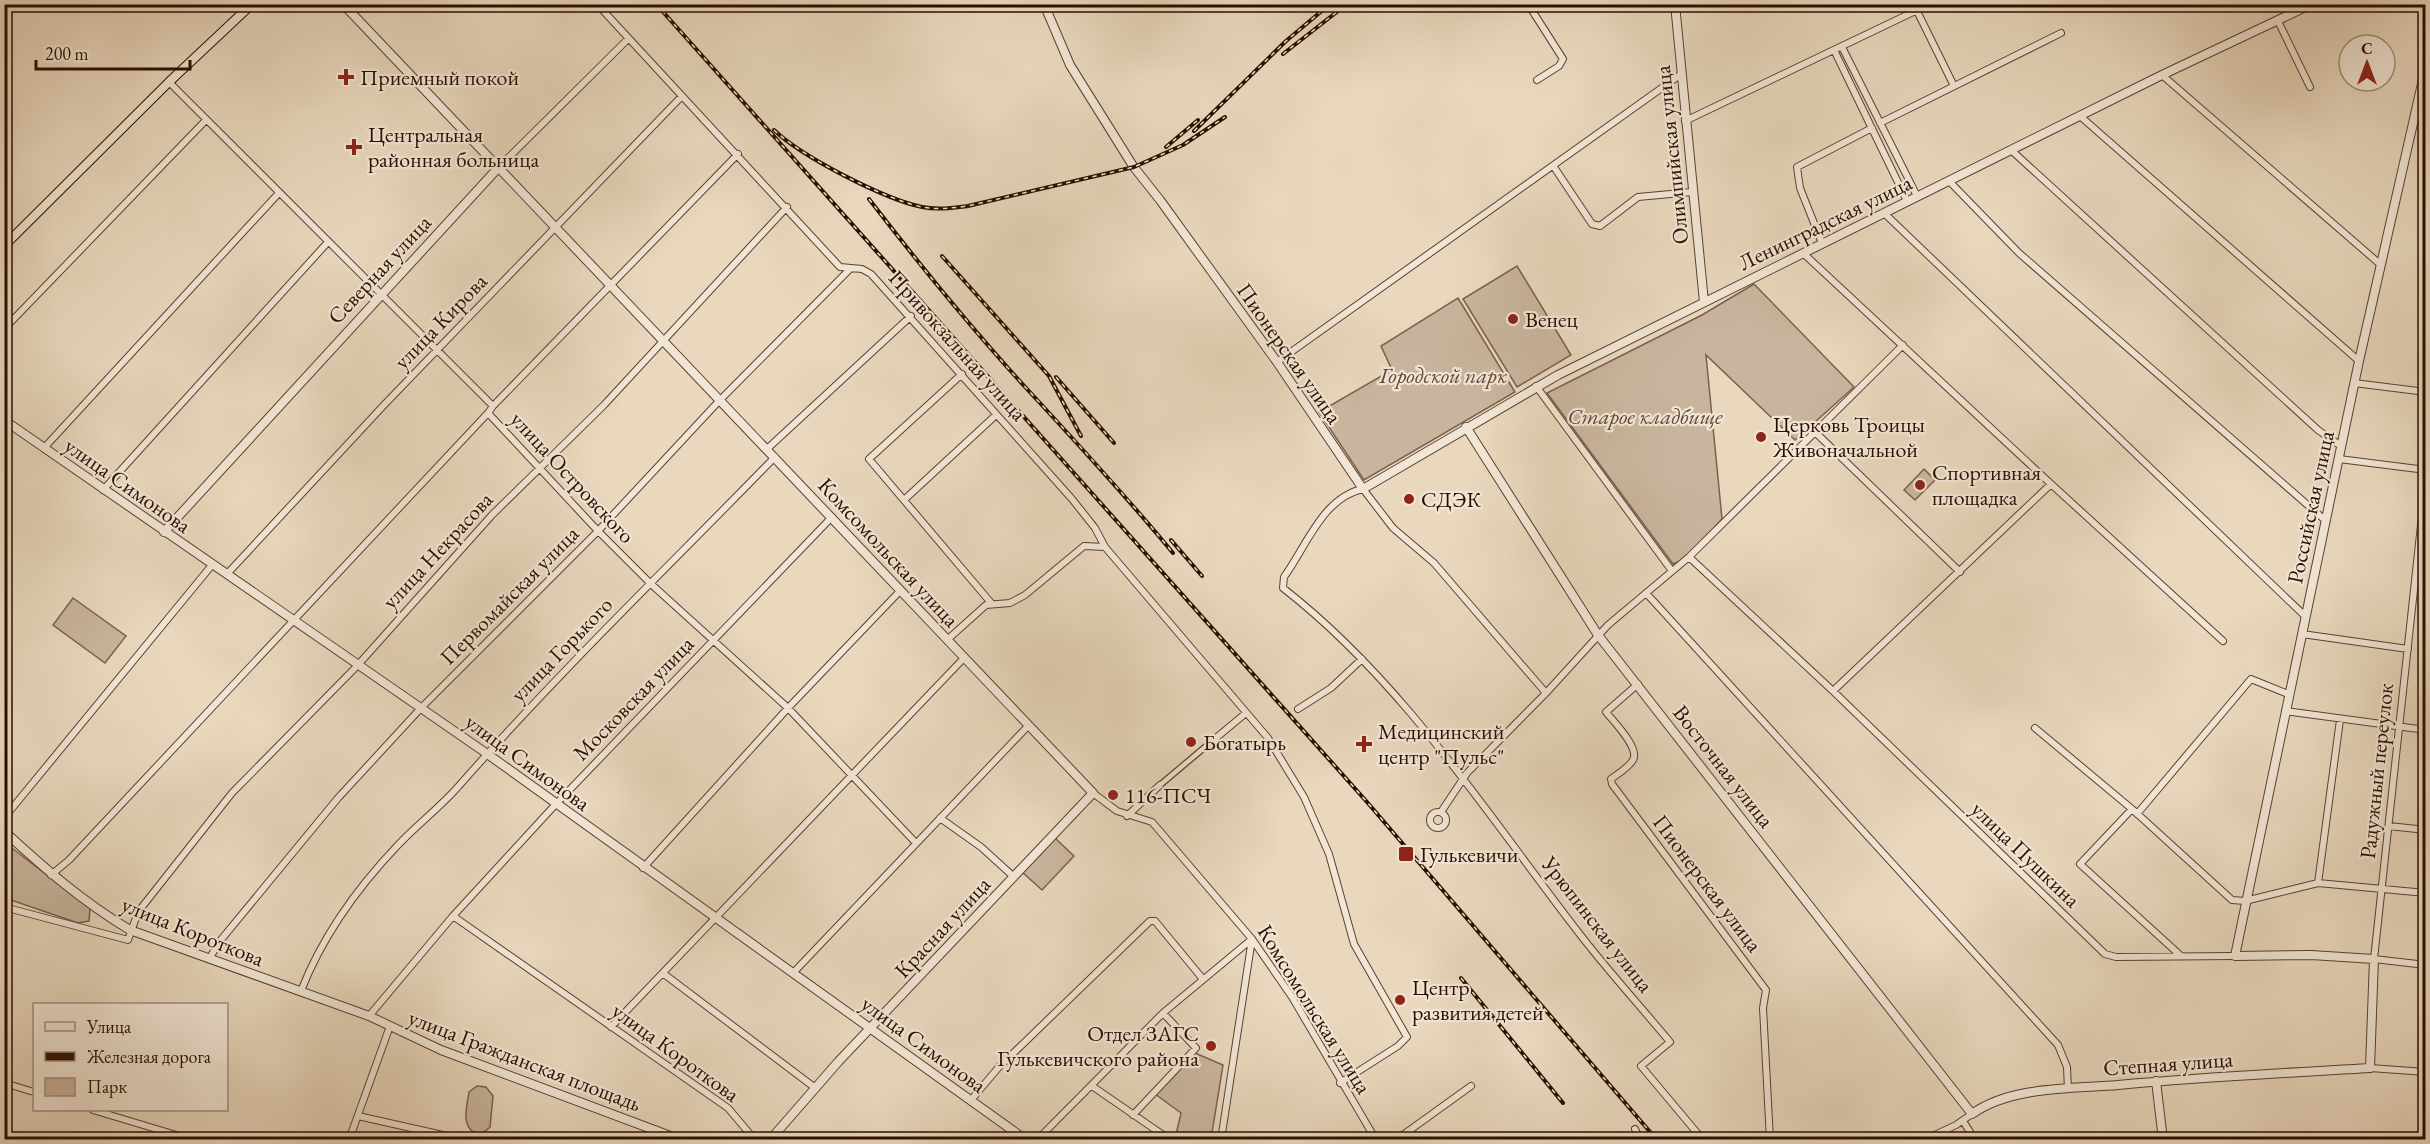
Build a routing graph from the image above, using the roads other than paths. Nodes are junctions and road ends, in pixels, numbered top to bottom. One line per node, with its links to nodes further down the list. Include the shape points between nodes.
1 (252, 4): 20 (main road)
2 (343, 4): 32 (street, Комсомольская улица)
3 (597, 4): 13 (street, Привокзальная улица)
4 (1044, 4): 56 (street, Пионерская улица, via 1070,66 1097,111)
5 (1528, 4): 19 (street, via 1563,58 1559,66)
6 (1665, 4): 9 (street)
7 (1930, 4): 10 (street)
8 (2312, 4): 11 (street, Ленинградская улица)
9 (1675, 5): 17 (street, Олимпийская улица)
10 (1917, 11): 14 (street); 21 (street)
11 (2278, 21): 18 (street, Ленинградская улица); 22 (street)
12 (2061, 33): 21 (street)
13 (628, 39): 23 (street, Привокзальная улица); 32 (street, Северная улица)
14 (1842, 47): 15 (street); 27 (street)
15 (1834, 51): 26 (street); 28 (street)
16 (2426, 66): 45 (street, Российская улица)
17 (1680, 75): 26 (street, Олимпийская улица); 31 (street)
18 (2162, 75): 24 (street, Ленинградская улица); 45 (street)
19 (1537, 80)
20 (169, 82): 25 (street, улица Островского); 43 (main road)
21 (1954, 86): 27 (street)
22 (2310, 87)
23 (682, 96): 30 (street, Привокзальная улица); 40 (street, улица Кирова)
24 (2080, 116): 29 (street, Ленинградская улица); 55 (street)
25 (206, 120): 35 (street, улица Островского); 51 (street)
26 (1685, 121): 34 (street, Олимпийская улица)
27 (1880, 123): 36 (street)
28 (1872, 128): 37 (street); 42 (street, via 1797,167 1800,188)
29 (2011, 150): 33 (street, Ленинградская улица); 68 (street, via 2318,430)
30 (738, 154): 38 (street, Привокзальная улица); 47 (street)
31 (1554, 167): 34 (street, via 1592,224 1599,226 1638,197); 56 (street)
32 (498, 168): 40 (street, Комсомольская улица); 48 (street, Северная улица)
33 (1949, 181): 36 (street, Ленинградская улица); 81 (street, via 2019,253)
34 (1692, 192): 49 (street, Олимпийская улица)
35 (278, 194): 41 (street, улица Островского); 69 (street)
36 (1917, 196): 37 (street, Ленинградская улица)
37 (1907, 201): 39 (street, Ленинградская улица)
38 (787, 207): 46 (street, Привокзальная улица, via 840,267); 52 (street, улица Некрасова)
39 (1884, 213): 42 (street, Ленинградская улица); 94 (street)
40 (555, 227): 47 (street, Комсомольская улица); 54 (street, улица Кирова)
41 (328, 242): 48 (street, улица Островского); 78 (street)
42 (1822, 243): 44 (street, Ленинградская улица)
43 (4, 246)
44 (1803, 253): 49 (street, Ленинградская улица); 53 (street)
45 (2381, 265): 55 (street, Российская улица)
46 (849, 270): 50 (street, Привокзальная улица, via 862,269 871,274); 61 (street, Первомайская улица)
47 (610, 285): 52 (street, Комсомольская улица); 62 (street)
48 (381, 293): 54 (street, улица Островского); 83 (street, Северная улица)
49 (1704, 302): 59 (street, Ленинградская улица)
50 (911, 316): 57 (street, Привокзальная улица); 70 (street)
51 (4, 329)
52 (664, 341): 61 (street, Комсомольская улица); 73 (street, улица Некрасова)
53 (1903, 345): 67 (street); 76 (street)
54 (439, 348): 62 (street, улица Островского); 89 (street, улица Кирова)
55 (2359, 361): 58 (street, Российская улица)
56 (1277, 362): 77 (street, Пионерская улица)
57 (962, 374): 64 (street, Привокзальная улица); 79 (street, via 869,459)
58 (2354, 383): 60 (street); 68 (street, Российская улица)
59 (1536, 386): 66 (street, Ленинградская улица); 87 (street)
60 (2426, 392)
61 (719, 401): 70 (street, Комсомольская улица); 82 (street, Первомайская улица)
62 (494, 406): 63 (street, улица Островского)
63 (488, 412): 73 (street, улица Островского); 95 (street)
64 (996, 415): 79 (street); 84 (street, Привокзальная улица, via 1072,499 1095,528)
65 (4, 420): 69 (street, улица Симонова)
66 (1466, 428): 77 (street, Ленинградская улица); 97 (street, Восточная улица)
67 (1815, 432): 85 (street); 88 (street)
68 (2341, 446): 72 (street, Российская улица)
69 (44, 448): 78 (street, улица Симонова)
70 (767, 449): 71 (street, Комсомольская улица)
71 (775, 457): 80 (street, Комсомольская улица); 90 (street, улица Горького)
72 (2339, 459): 74 (street); 81 (street, Российская улица)
73 (540, 467): 82 (street, улица Островского); 104 (street, улица Некрасова, via 444,566)
74 (2426, 470)
75 (2426, 479): 101 (street, Радужный переулок)
76 (2051, 484): 88 (street); 100 (street)
77 (1363, 489): 103 (street, Урюпинская улица, via 1351,491 1334,504 1282,585); 107 (street, Пионерская улица, via 1393,528 1434,563)
78 (102, 490): 83 (street, улица Симонова)
79 (904, 500): 93 (street)
80 (832, 517): 91 (street, Комсомольская улица); 98 (street, Московская улица)
81 (2326, 521): 94 (street, Российская улица)
82 (598, 531): 90 (street, улица Островского); 109 (street, Первомайская улица)
83 (164, 532): 86 (street, улица Симонова)
84 (1104, 547): 93 (street, via 1084,546 1025,595 1010,603); 113 (street, Привокзальная улица)
85 (1689, 557): 87 (street); 106 (street, улица Пушкина)
86 (212, 565): 89 (street, улица Симонова); 129 (street)
87 (1672, 571): 92 (street)
88 (1960, 572): 106 (street)
89 (227, 574): 95 (street, улица Симонова)
90 (651, 584): 98 (street, улица Островского); 120 (street, улица Горького)
91 (900, 591): 99 (street, Комсомольская улица); 110 (street)
92 (1646, 593): 97 (street); 169 (street, via 2058,1045 2067,1067)
93 (992, 604): 99 (street, via 975,613)
94 (2305, 616): 96 (street, Российская улица)
95 (294, 620): 104 (street, улица Симонова); 136 (street)
96 (2301, 634): 101 (street); 108 (street, Российская улица)
97 (1598, 635): 105 (street, Восточная улица); 107 (street)
98 (714, 639): 110 (street, улица Островского); 125 (street, Московская улица)
99 (947, 640): 102 (street, Комсомольская улица)
100 (2223, 641)
101 (2408, 649): 116 (street, Радужный переулок)
102 (964, 658): 115 (street, Комсомольская улица); 121 (street)
103 (1362, 659): 111 (street, via 1332,688); 122 (street, Урюпинская улица)
104 (357, 666): 109 (street, улица Симонова); 145 (street, улица Некрасова, via 232,793 154,890)
105 (1638, 684): 173 (street, Восточная улица); 192 (street, Пионерская улица, via 1606,712 1635,755 1611,779 1612,784 1766,990)
106 (1833, 691): 147 (street, улица Пушкина, via 2105,954)
107 (1546, 693): 122 (street)
108 (2288, 694): 112 (street, Российская улица); 126 (street, via 2251,679)
109 (421, 708): 120 (street, улица Симонова); 149 (street, Первомайская улица, via 338,798)
110 (788, 708): 121 (street, улица Островского); 135 (street)
111 (1298, 709)
112 (2285, 711): 114 (street); 141 (street, Российская улица)
113 (1246, 713): 119 (street); 165 (street, Привокзальная улица, via 1268,738 1304,797 1335,869 1354,944 1407,1037)
114 (2340, 720): 116 (street); 138 (street)
115 (1028, 726): 124 (street, Комсомольская улица); 130 (street)
116 (2398, 727): 118 (street); 131 (street, Радужный переулок)
117 (2035, 728): 126 (street)
118 (2426, 730)
119 (1211, 742): 123 (street)
120 (486, 753): 125 (street, улица Симонова); 155 (street, улица Горького, via 456,790 373,872 334,927)
121 (853, 774): 134 (street, улица Островского); 144 (street)
122 (1463, 778): 127 (street); 191 (street, Урюпинская улица, via 1582,937 1670,1042 1641,1066)
123 (1160, 785): 128 (street)
124 (1093, 793): 128 (street, Комсомольская улица); 137 (street, Красная улица)
125 (555, 805): 135 (street, улица Симонова); 143 (street, Московская улица)
126 (2134, 811): 141 (street, via 2232,900); 147 (street, via 2080,864)
127 (1441, 812)
128 (1127, 816): 146 (street, Комсомольская улица, via 1145,817 1152,822)
129 (4, 818)
130 (940, 818): 134 (street); 137 (street)
131 (2389, 826): 132 (street); 139 (street, Радужный переулок)
132 (2426, 830)
133 (4, 831): 136 (street, улица Короткова)
134 (915, 842): 152 (street)
135 (643, 868): 144 (street, улица Симонова)
136 (51, 875): 145 (street, улица Короткова, via 96,910)
137 (1014, 877): 160 (street, Красная улица)
138 (2318, 884): 139 (street); 141 (street)
139 (2382, 888): 140 (street); 150 (street, Радужный переулок)
140 (2426, 893)
141 (2245, 901): 148 (street, Российская улица)
142 (4, 907): 145 (street, via 128,940)
143 (453, 916): 157 (street, Московская улица); 159 (street, улица Короткова)
144 (716, 917): 152 (street, улица Симонова); 153 (street)
145 (130, 930): 149 (street, улица Короткова)
146 (1252, 939): 154 (street); 165 (street, Комсомольская улица, via 1292,997); 187 (street)
147 (2181, 956): 148 (street, улица Пушкина)
148 (2235, 956): 150 (street, улица Пушкина)
149 (209, 959): 155 (street, улица Короткова)
150 (2374, 959): 151 (street, улица Пушкина); 161 (street, Радужный переулок)
151 (2426, 965)
152 (794, 972): 160 (street, улица Симонова)
153 (664, 974): 159 (street); 168 (street)
154 (1202, 978): 156 (street); 171 (street, via 1161,927 1150,921 999,1067)
155 (301, 991): 157 (street, улица Короткова)
156 (1163, 1013): 166 (street); 174 (street, via 1196,1048)
157 (369, 1016): 158 (street, улица Короткова)
158 (390, 1026): 175 (street); 182 (street, улица Гражданская площадь, via 441,1050)
159 (612, 1027): 183 (street, улица Короткова, via 728,1108)
160 (869, 1029): 168 (street, Красная улица); 171 (street, улица Симонова)
161 (2370, 1068): 162 (street, Степная улица); 163 (street, Степная улица)
162 (2426, 1072)
163 (2156, 1081): 169 (street, Степная улица); 195 (street)
164 (4, 1083): 170 (street)
165 (1340, 1083): 188 (street, Комсомольская улица)
166 (1092, 1086): 174 (street); 186 (street)
167 (1471, 1086): 189 (street)
168 (814, 1088): 184 (street, Красная улица)
169 (2068, 1089): 173 (street, Степная улица, via 2017,1095 1984,1105)
170 (33, 1092)
171 (971, 1100): 185 (street, улица Симонова)
172 (96, 1111): 179 (street)
173 (1972, 1114): 176 (street, Степная улица)
174 (1133, 1115): 178 (street)
175 (358, 1116): 180 (street); 181 (street)
176 (1963, 1121): 193 (street, Степная улица); 194 (street)
177 (1635, 1129): 190 (street)
178 (1167, 1138)
179 (193, 1140)
180 (349, 1140)
181 (465, 1140)
182 (681, 1140)
183 (755, 1140)
184 (770, 1140)
185 (1026, 1140)
186 (1037, 1140)
187 (1221, 1140)
188 (1376, 1140)
189 (1396, 1140)
190 (1640, 1140)
191 (1703, 1140)
192 (1770, 1140)
193 (1924, 1140)
194 (1975, 1140)
195 (2163, 1140)

